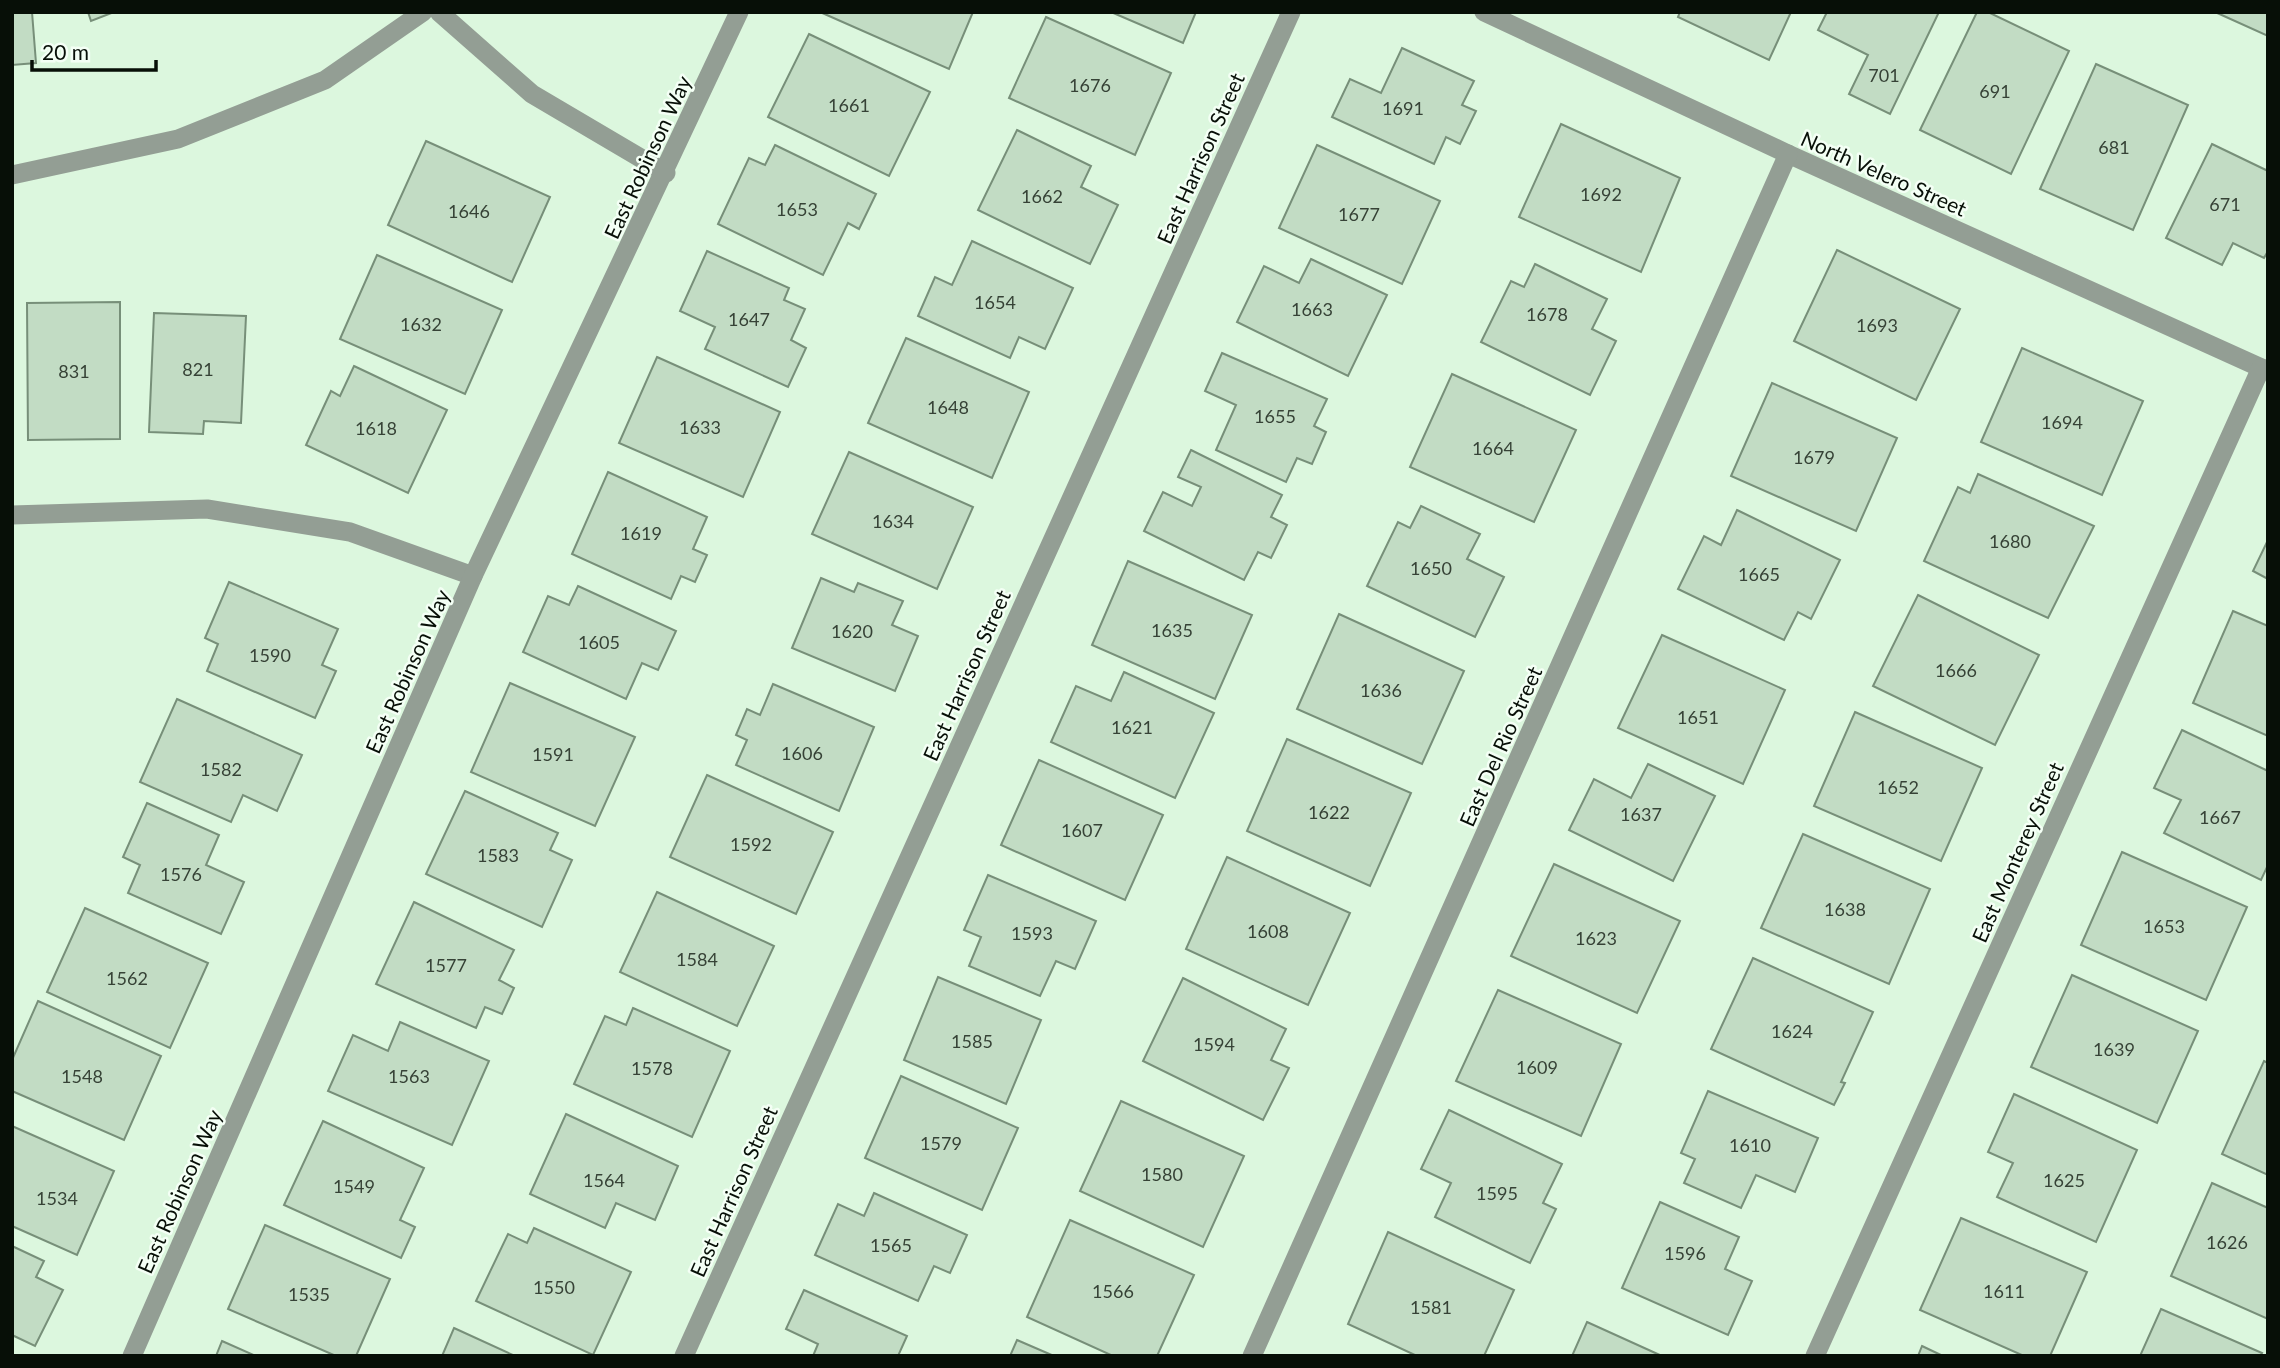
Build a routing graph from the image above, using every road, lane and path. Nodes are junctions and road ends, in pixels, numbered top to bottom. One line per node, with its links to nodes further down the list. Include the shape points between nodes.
1 (423, 12): 8 (street, via 326,80 178,138)
2 (439, 12): 7 (street, via 532,94)
3 (739, 12): 7 (street, East Robinson Way)
4 (1291, 12): 13 (street, East Harrison Street)
5 (1484, 12): 6 (street, North Velero Street)
6 (1788, 154): 9 (street, North Velero Street); 14 (street, East Del Rio Street)
7 (666, 173): 11 (street, East Robinson Way)
8 (12, 175)
9 (2265, 369): 15 (street, East Monterey Street)
10 (12, 515): 11 (street, via 207,509 350,532)
11 (473, 576): 12 (street, East Robinson Way)
12 (132, 1356)
13 (684, 1356)
14 (1252, 1356)
15 (1815, 1356)

